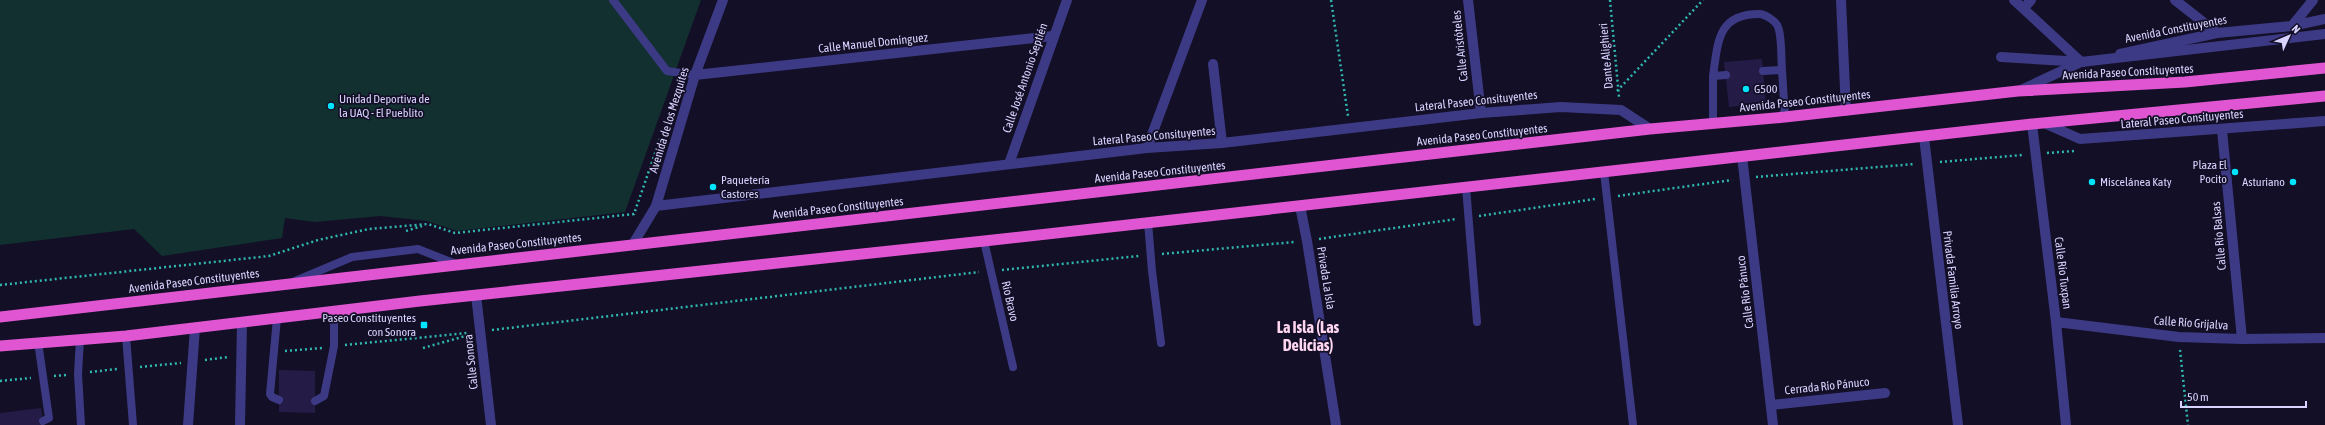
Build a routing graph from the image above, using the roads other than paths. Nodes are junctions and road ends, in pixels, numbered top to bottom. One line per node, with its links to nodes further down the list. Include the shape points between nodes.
1 (613, 0): 23 (lane, via 667,71)
2 (723, 0): 23 (street, Avenida de los Mezquites)
3 (1067, 0): 16 (street, Calle José Antonio Septién)
4 (1202, 0): 39 (street)
5 (1468, 0): 29 (street, Calle Aristóteles)
6 (1841, 0): 28 (street)
7 (2014, 0): 11 (street)
8 (2031, 0): 11 (street)
9 (2175, 0): 14 (street)
10 (2314, 0): 13 (street)
11 (2024, 8): 18 (street)
12 (2325, 19): 13 (street, Avenida Constituyentes)
13 (2292, 26): 14 (street, Avenida Constituyentes)
14 (2217, 33): 18 (street, Avenida Constituyentes)
15 (2325, 34): 18 (street, Avenida Constituyentes)
16 (1053, 36): 23 (street, Calle Manuel Domínguez); 41 (street, Calle José Antonio Septién)
17 (2001, 57): 18 (street)
18 (2081, 62): 26 (street, Avenida Constituyentes)
19 (1213, 64): 38 (street)
20 (2325, 68): 26 (highway, Avenida Paseo Constituyentes, via 2185,82)
21 (1782, 70): 22 (lane); 25 (lane, via 1778,27 1771,19 1761,14 1742,15 1728,22 1718,39); 30 (lane)
22 (1763, 71)
23 (695, 75): 44 (street, Avenida de los Mezquites)
24 (1726, 75): 25 (lane)
25 (1713, 76): 33 (lane)
26 (2018, 91): 28 (highway, Avenida Paseo Constituyentes)
27 (2325, 96): 32 (highway)
28 (1846, 110): 30 (highway, Avenida Paseo Constituyentes)
29 (1481, 113): 35 (street, Lateral Paseo Consituyentes, via 1561,106 1621,110); 38 (street, Lateral Paseo Consituyentes)
30 (1785, 117): 33 (highway, Avenida Paseo Constituyentes)
31 (2325, 121): 36 (street, Lateral Paseo Consituyentes)
32 (2044, 123): 34 (highway); 36 (street, Lateral Paseo Consituyentes, via 2080,139)
33 (1713, 124): 35 (highway, Avenida Paseo Constituyentes)
34 (2032, 124): 37 (highway); 56 (street, Calle Río Tuxpan)
35 (1650, 129): 48 (highway, Avenida Paseo Constituyentes)
36 (2222, 130): 62 (street, Calle Río Balsas)
37 (1924, 137): 40 (highway); 80 (street, Privada Familia Arroyo, via 1925,163)
38 (1222, 143): 39 (street, Lateral Paseo Consituyentes)
39 (1147, 148): 41 (street, Lateral Paseo Consituyentes)
40 (1742, 156): 42 (highway); 70 (street, Calle Río Pánuco)
41 (1009, 164): 44 (street, Lateral Paseo Consituyentes)
42 (1604, 172): 43 (highway); 78 (lane)
43 (1466, 187): 45 (highway); 55 (lane)
44 (656, 206): 48 (street, Avenida de los Mezquites)
45 (1300, 206): 46 (highway); 77 (street, Privada La Isla)
46 (1148, 222): 47 (highway); 64 (lane)
47 (984, 241): 51 (highway); 66 (lane, Río Bravo)
48 (633, 244): 49 (highway, Avenida Paseo Constituyentes)
49 (456, 264): 50 (highway, Avenida Paseo Constituyentes); 50 (lane, via 418,249 352,257)
50 (290, 283): 53 (highway, Avenida Paseo Constituyentes)
51 (476, 295): 52 (highway); 76 (street, Calle Sonora)
52 (334, 311): 54 (highway); 69 (lane, via 334,346 324,396)
53 (0, 317)
54 (278, 318): 57 (highway); 68 (lane, via 270,394)
55 (1478, 322)
56 (2056, 322): 62 (street, Calle Río Grijalva, via 2179,337); 81 (street, Calle Río Tuxpan)
57 (242, 323): 58 (highway); 75 (street)
58 (195, 328): 59 (highway); 74 (street)
59 (126, 336): 61 (highway); 73 (lane)
60 (2325, 338): 62 (street, Calle Río Grijalva)
61 (80, 339): 63 (highway); 72 (lane, via 78,374)
62 (2242, 339)
63 (38, 342): 65 (highway); 71 (lane, via 49,418)
64 (1161, 342)
65 (0, 346)
66 (1013, 367)
67 (1885, 393): 70 (street, Cerrada Río Pánuco)
68 (279, 400)
69 (315, 401)
70 (1772, 406): 79 (street, Calle Río Pánuco)
71 (43, 421)
72 (81, 425)
73 (133, 425)
74 (188, 425)
75 (240, 425)
76 (491, 425)
77 (1336, 425)
78 (1633, 425)
79 (1773, 425)
80 (1958, 425)
81 (2066, 425)

